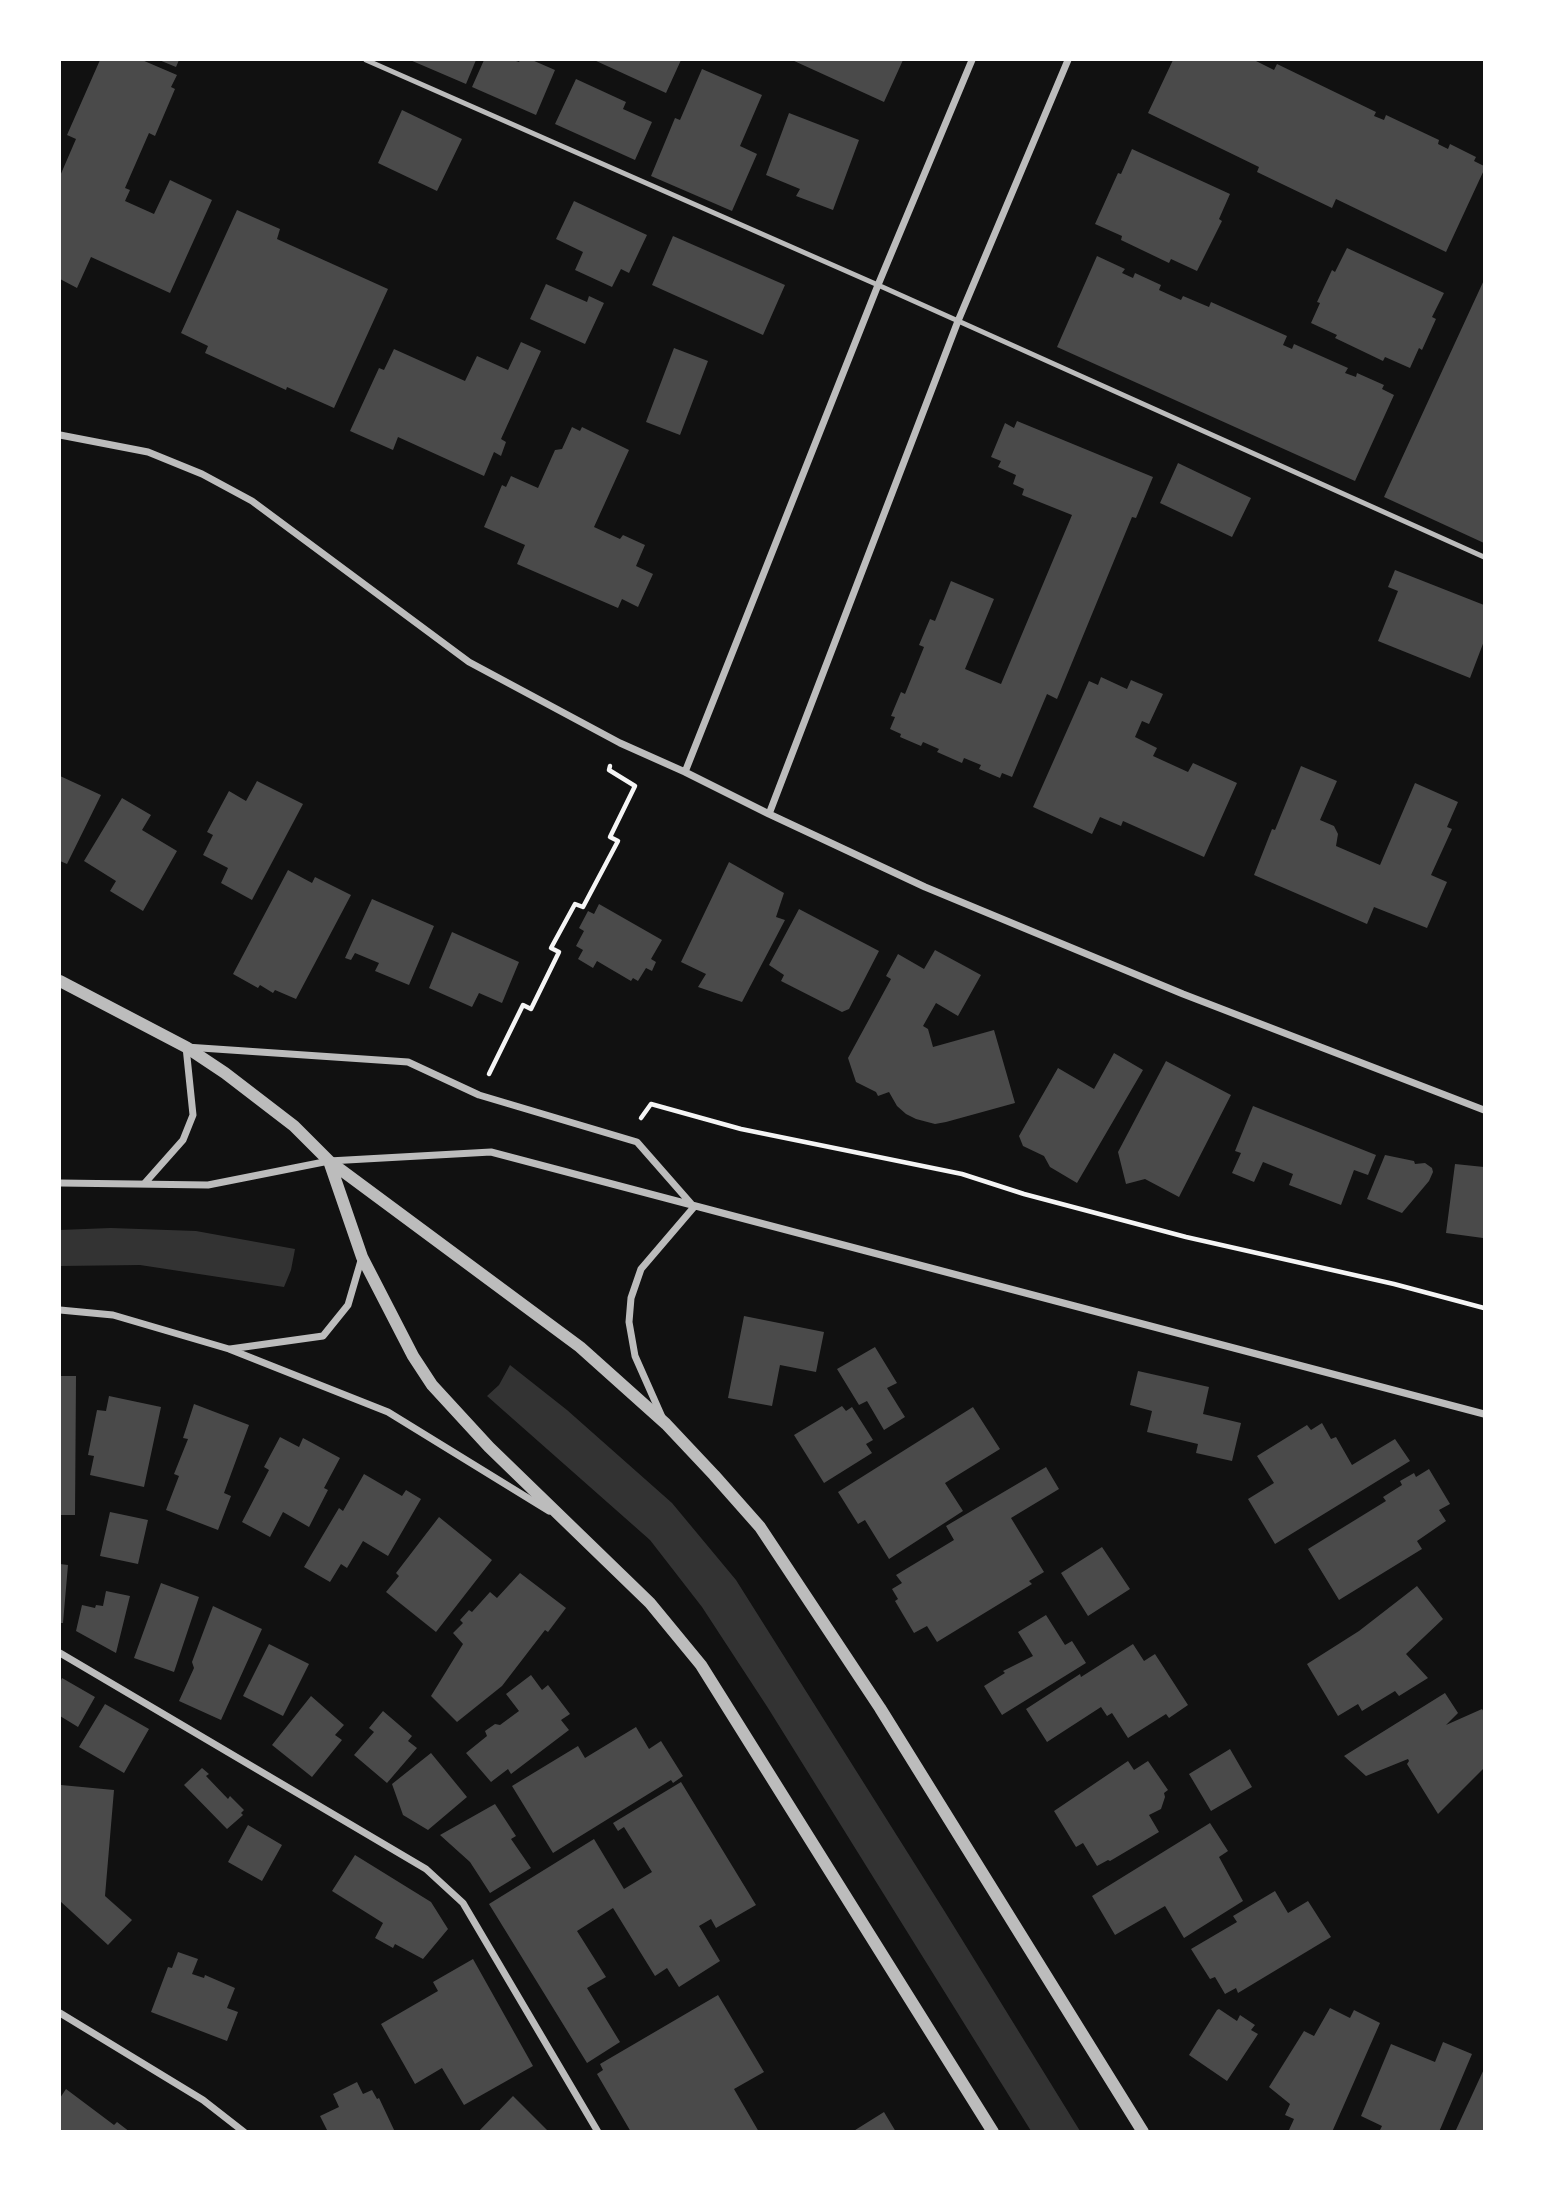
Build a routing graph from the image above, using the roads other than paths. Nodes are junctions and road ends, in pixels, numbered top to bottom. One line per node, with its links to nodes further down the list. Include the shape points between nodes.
1 (366, 60): 4 (lane)
2 (972, 60): 4 (street)
3 (1068, 60): 5 (street)
4 (878, 285): 5 (lane); 8 (street)
5 (958, 321): 7 (lane); 9 (street)
6 (60, 435): 8 (street, via 148,452 202,474 252,501 469,663)
7 (1485, 557)
8 (685, 772): 9 (street)
9 (769, 814): 12 (street, via 925,887 1183,994)
10 (60, 981): 11 (street)
11 (186, 1047): 13 (street, via 294,1126); 15 (street, via 193,1115 183,1140); 16 (street, via 408,1062 479,1095 637,1142)
12 (1485, 1110)
13 (329, 1161): 15 (street, via 208,1185); 16 (street, via 491,1152); 17 (street); 21 (street, via 580,1347)
14 (60, 1183): 15 (street)
15 (144, 1184)
16 (694, 1207): 20 (street); 21 (street, via 641,1269 631,1298 629,1322 635,1356)
17 (362, 1257): 19 (street, via 348,1305 323,1336); 22 (street, via 432,1385)
18 (60, 1310): 19 (street, via 113,1315)
19 (229, 1349): 22 (street, via 388,1412)
20 (1485, 1414)
21 (666, 1424): 28 (street, via 760,1527 880,1709)
22 (562, 1519): 27 (street, via 650,1603 701,1665)
23 (60, 1653): 26 (street, via 426,1869 463,1903)
24 (60, 2013): 25 (street, via 203,2100)
25 (244, 2132)
26 (598, 2132)
27 (993, 2132)
28 (1143, 2132)

